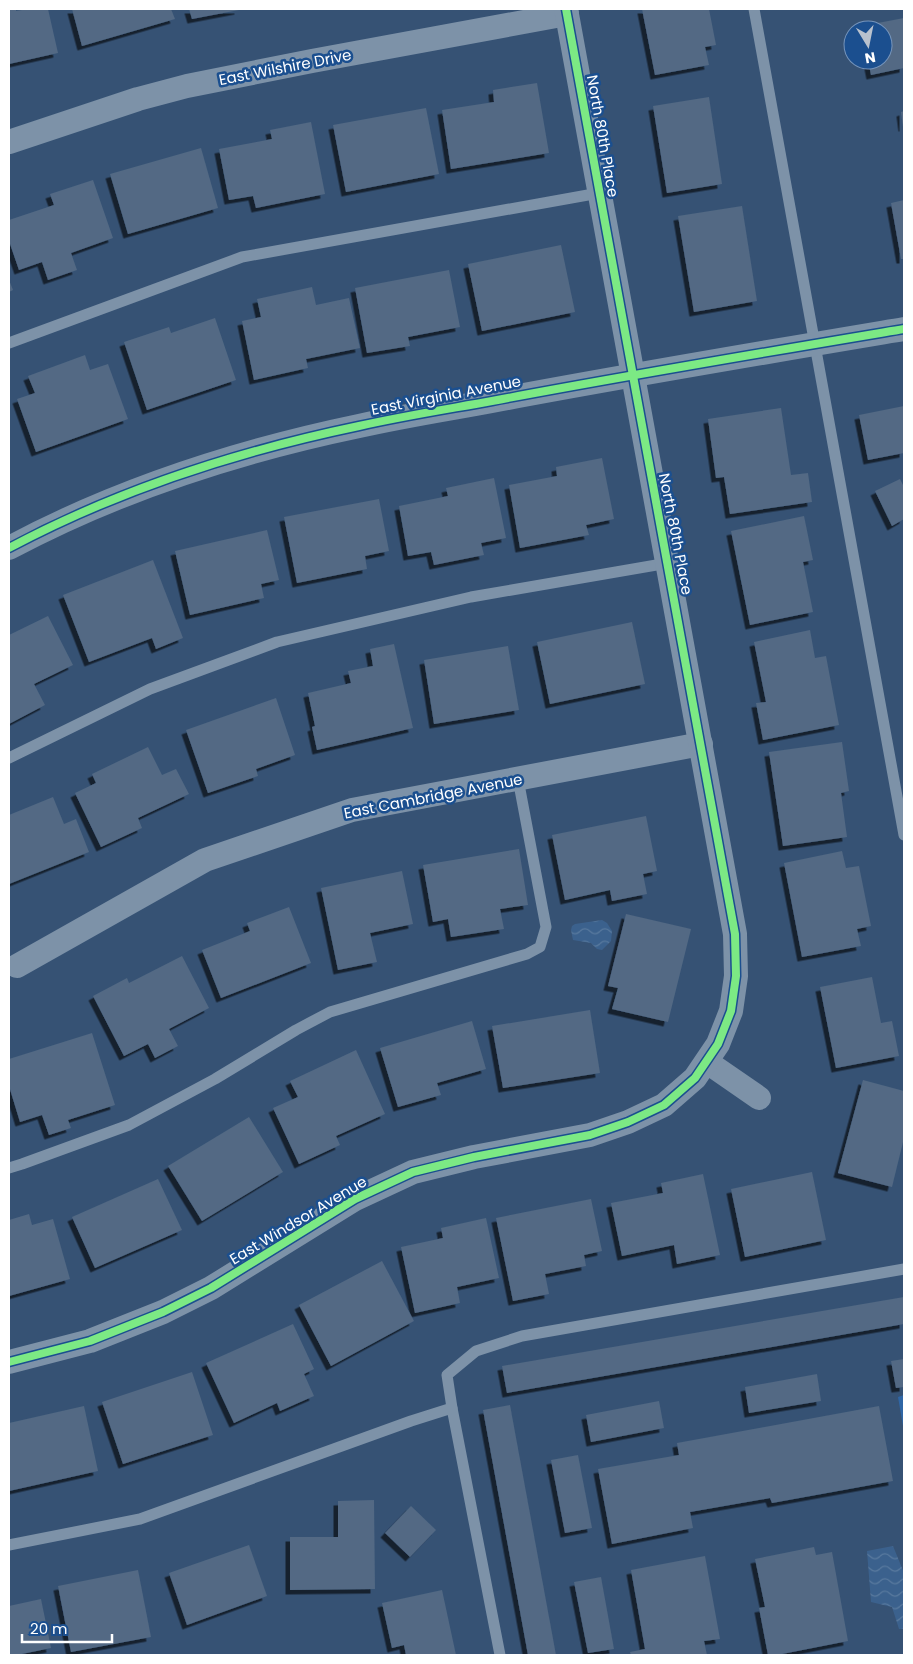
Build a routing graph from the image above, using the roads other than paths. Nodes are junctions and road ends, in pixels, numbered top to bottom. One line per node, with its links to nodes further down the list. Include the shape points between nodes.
1 (754, 9): 7 (lane)
2 (567, 12): 3 (street, East Wilshire Drive, via 187,86); 4 (street, North 80th Place)
3 (9, 142)
4 (599, 194): 6 (lane, via 242,257); 8 (street, North 80th Place)
5 (904, 329): 7 (street, East Virginia Avenue)
6 (9, 343)
7 (816, 344): 8 (street, East Virginia Avenue); 14 (lane)
8 (632, 375): 9 (street, East Virginia Avenue, via 358,426 253,452 148,486 51,525); 10 (street, North 80th Place)
9 (9, 548)
10 (668, 563): 11 (street, North 80th Place); 12 (lane, via 471,597 277,642 150,689)
11 (700, 744): 13 (street, East Cambridge Avenue); 16 (street, North 80th Place, via 735,934 736,976 731,1011)
12 (9, 758)
13 (518, 779): 15 (street, East Cambridge Avenue, via 352,810 205,860); 18 (lane, via 546,927 540,946 527,954 330,1012 129,1125)
14 (904, 835)
15 (16, 966)
16 (708, 1062): 17 (street); 20 (street, East Windsor Avenue, via 664,1105 628,1122 590,1135 474,1156 413,1172 356,1199 211,1288 163,1312 90,1341)
17 (759, 1098)
18 (9, 1168)
19 (904, 1269): 21 (lane, via 522,1336 476,1351 448,1375)
20 (9, 1362)
21 (452, 1408): 22 (lane, via 140,1519); 23 (lane)
22 (9, 1545)
23 (500, 1655)

